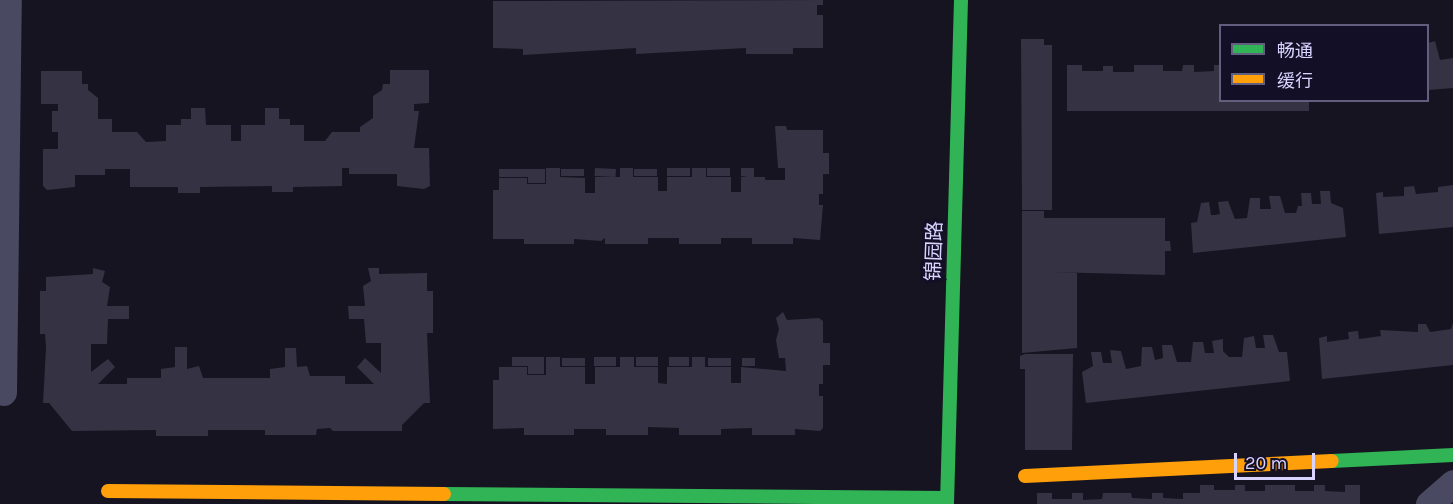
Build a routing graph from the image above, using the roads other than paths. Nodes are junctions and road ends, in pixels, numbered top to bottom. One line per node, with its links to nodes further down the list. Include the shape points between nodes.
1 (8, 0): 3 (street)
2 (961, 0): 8 (street, 锦园路)
3 (3, 392)
4 (1453, 455): 5 (street)
5 (1025, 476)
6 (1453, 483): 9 (street)
7 (108, 491): 8 (street)
8 (947, 501)
9 (1430, 504)

